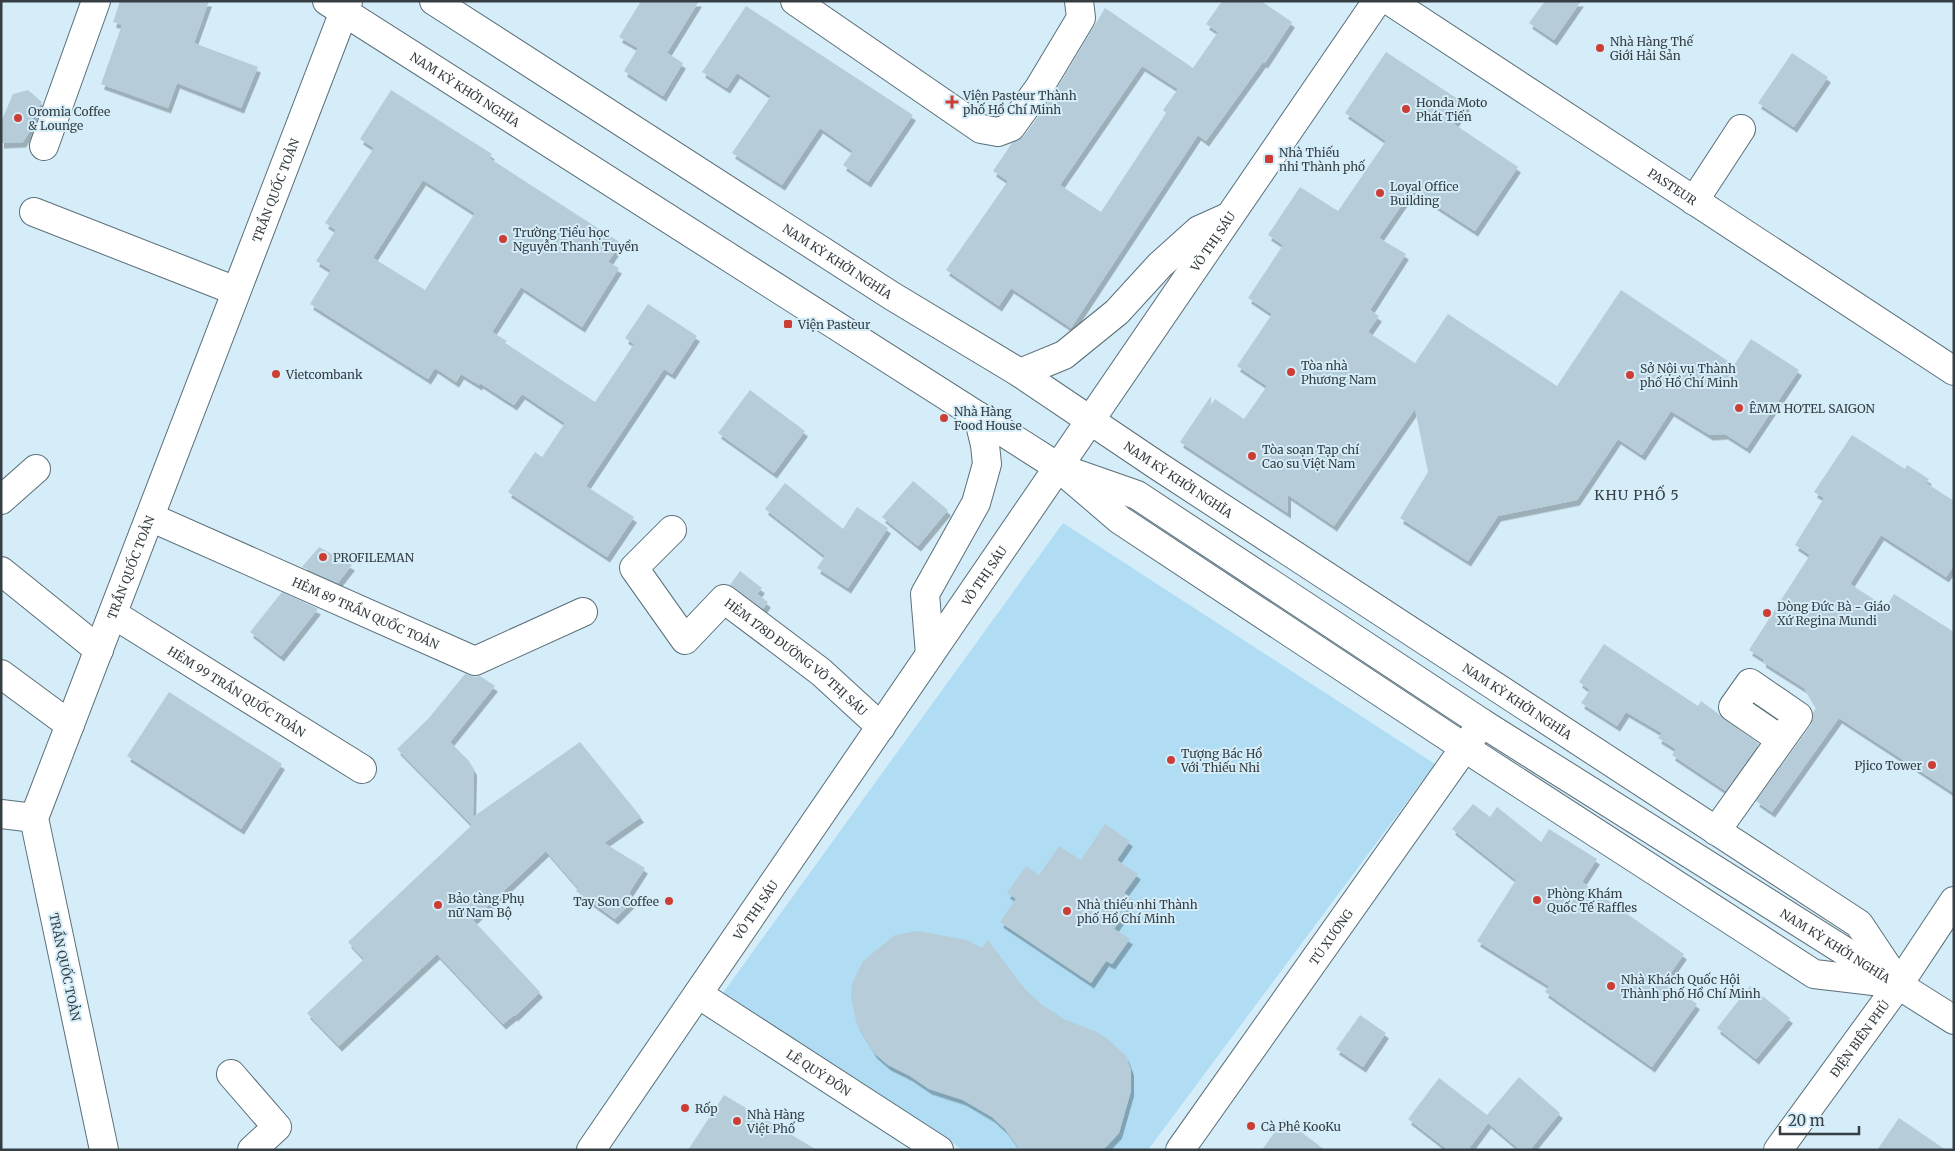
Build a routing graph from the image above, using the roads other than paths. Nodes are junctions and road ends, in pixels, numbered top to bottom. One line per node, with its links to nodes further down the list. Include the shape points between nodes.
1 (96, 1): 9 (main road)
2 (434, 1): 15 (main road, NAM KỲ KHỞI NGHĨA, via 892,296)
3 (795, 1): 4 (main road, via 981,129 998,132 1011,127 1039,88 1081,18)
4 (1079, 1)
5 (1377, 1): 12 (main road, VÕ THỊ SÁU)
6 (1390, 1): 10 (main road, PASTEUR)
7 (340, 4): 13 (main road, TRẦN QUỐC TOẢN); 16 (main road, NAM KỲ KHỞI NGHĨA)
8 (1741, 129): 10 (main road)
9 (44, 146)
10 (1694, 201): 14 (main road, PASTEUR)
11 (34, 212): 13 (main road)
12 (1229, 217): 15 (main road, via 1199,230 1117,312 1064,355); 17 (main road, VÕ THỊ SÁU)
13 (236, 292): 21 (main road, TRẦN QUỐC TOẢN)
14 (1954, 371)
15 (1020, 373): 17 (main road, NAM KỲ KHỞI NGHĨA)
16 (978, 416): 18 (main road, NAM KỲ KHỞI NGHĨA); 27 (main road, via 987,464 983,484 976,503 925,594)
17 (1091, 420): 18 (main road, VÕ THỊ SÁU); 37 (main road, NAM KỲ KHỞI NGHĨA)
18 (1058, 467): 27 (main road, VÕ THỊ SÁU); 29 (main road, NAM KỲ KHỞI NGHĨA, via 1137,495); 33 (main road, NAM KỲ KHỞI NGHĨA, via 1120,520)
19 (36, 469): 20 (main road)
20 (1, 500)
21 (150, 517): 24 (main road, HẺM 89 TRẦN QUỐC TOẢN, via 475,660); 25 (main road, TRẦN QUỐC TOẢN)
22 (672, 530): 31 (main road, HẺM 178D ĐƯỜNG VÕ THỊ SÁU, via 634,568 685,640 724,600 821,672)
23 (1, 571): 26 (main road)
24 (583, 612)
25 (113, 614): 26 (main road, TRẦN QUỐC TOẢN); 34 (main road, HẺM 99 TRẦN QUỐC TOẢN)
26 (99, 650): 30 (main road, TRẦN QUỐC TOẢN)
27 (930, 654): 31 (main road, VÕ THỊ SÁU)
28 (1, 674): 30 (main road)
29 (1482, 723): 33 (main road, TÚ XƯƠNG); 39 (main road, NAM KỲ KHỞI NGHĨA)
30 (70, 725): 36 (main road, TRẦN QUỐC TOẢN)
31 (881, 727): 40 (main road, VÕ THỊ SÁU)
32 (1781, 740): 37 (main road)
33 (1465, 748): 39 (main road, NAM KỲ KHỞI NGHĨA, via 1814,974); 47 (main road, TÚ XƯƠNG)
34 (362, 769)
35 (1, 814): 36 (main road)
36 (34, 818): 43 (main road, TRẦN QUỐC TOẢN)
37 (1716, 831): 39 (main road, NAM KỲ KHỞI NGHĨA, via 1859,924)
38 (1954, 901): 39 (main road, ĐIỆN BIÊN PHỦ)
39 (1899, 984): 41 (main road, NAM KỲ KHỞI NGHĨA); 48 (main road, ĐIỆN BIÊN PHỦ)
40 (698, 994): 45 (main road, VÕ THỊ SÁU); 46 (main road, LÊ QUÝ ĐÔN)
41 (1954, 1020)
42 (231, 1074): 44 (main road, via 277,1127)
43 (104, 1150)
44 (252, 1150)
45 (591, 1150)
46 (939, 1150)
47 (1180, 1150)
48 (1778, 1150)

